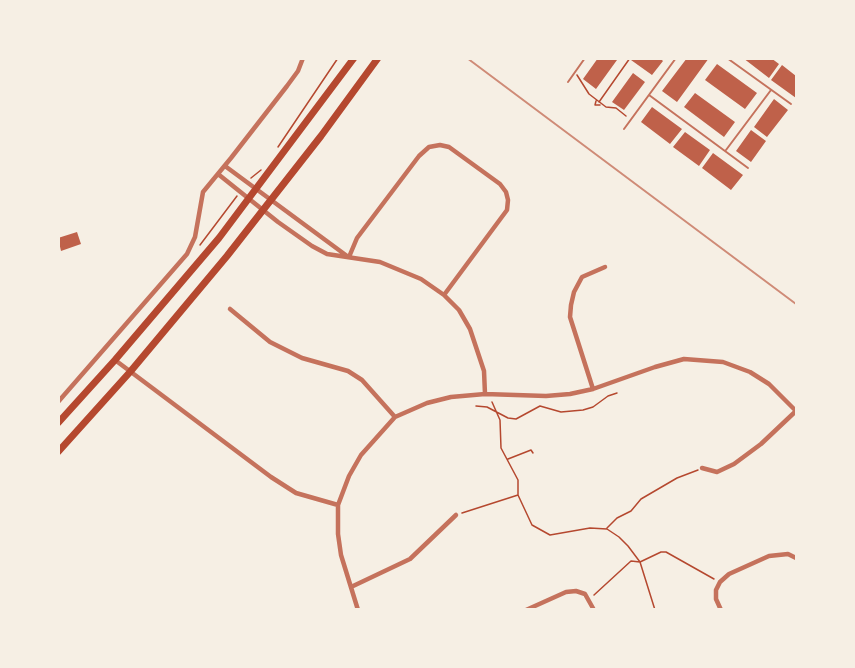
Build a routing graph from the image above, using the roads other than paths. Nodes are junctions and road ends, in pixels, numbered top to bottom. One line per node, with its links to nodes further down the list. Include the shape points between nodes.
1 (303, 58): 13 (street, via 298,71)
2 (354, 58): 16 (main road)
3 (378, 58): 18 (main road)
4 (585, 58): 7 (lane)
5 (727, 58): 8 (lane)
6 (676, 59): 9 (lane)
7 (568, 82)
8 (771, 90): 10 (lane); 12 (lane)
9 (649, 95): 11 (lane); 12 (lane)
10 (791, 104)
11 (624, 129)
12 (725, 151): 14 (lane)
13 (225, 166): 15 (street); 16 (street)
14 (748, 168)
15 (218, 174): 17 (street); 28 (street, via 203,192 195,237 187,254)
16 (256, 190): 17 (main road); 18 (street)
17 (250, 199): 19 (street); 24 (main road)
18 (271, 201): 19 (main road); 20 (street)
19 (264, 210): 20 (street, via 312,246 327,254); 25 (main road)
20 (349, 257): 22 (street, via 399,269); 22 (street, via 357,238 419,156 429,147 449,147 500,184 508,200 507,210)
21 (605, 267): 26 (street, via 582,277 571,305 570,317)
22 (444, 295): 27 (street, via 459,310 477,345)
23 (230, 309): 30 (street, via 270,342 362,380)
24 (115, 360): 25 (street); 31 (main road)
25 (130, 372): 32 (main road); 34 (street, via 296,493)
26 (593, 389): 27 (street, via 546,396); 29 (street, via 684,359 706,360 750,372 769,384)
27 (486, 394): 30 (street, via 427,403)
28 (58, 402)
29 (796, 411): 33 (street, via 734,464 717,472)
30 (395, 417): 34 (street, via 361,455)
31 (58, 423)
32 (58, 452)
33 (702, 468)
34 (338, 505): 37 (street, via 341,555)
35 (456, 515): 37 (street, via 410,559)
36 (796, 558): 41 (street, via 788,554 769,556 729,574 716,590)
37 (351, 587): 38 (street)
38 (358, 609)
39 (526, 609): 40 (street, via 576,591 585,594)
40 (594, 609)
41 (721, 609)

